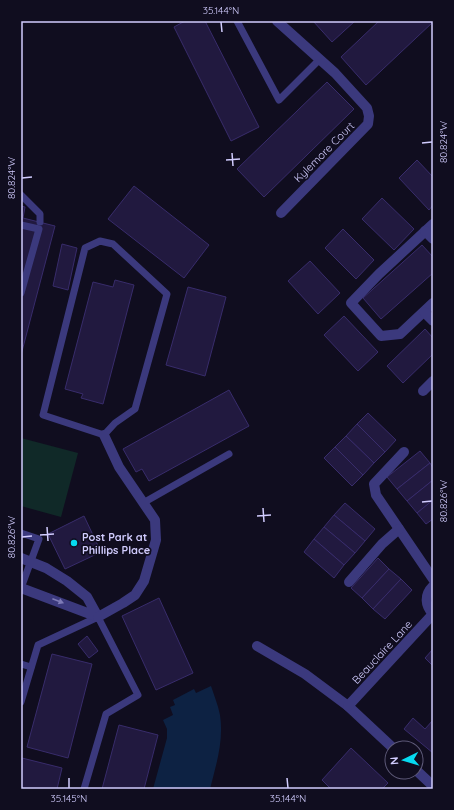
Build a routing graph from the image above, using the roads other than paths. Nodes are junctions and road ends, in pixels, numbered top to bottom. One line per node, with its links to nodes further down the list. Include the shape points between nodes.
1 (237, 21): 3 (lane, via 279,100)
2 (277, 21): 3 (street, Kylemore Court)
3 (320, 59): 5 (street, Kylemore Court, via 367,108 368,124)
4 (21, 195): 6 (lane, via 40,214)
5 (281, 212)
6 (40, 222)
7 (21, 225): 10 (lane, via 39,229)
8 (429, 227): 9 (street); 12 (street, via 351,303 381,336 400,334)
9 (433, 239)
10 (21, 294)
11 (433, 303): 12 (street)
12 (424, 312): 13 (street)
13 (433, 321)
14 (433, 381): 15 (street)
15 (423, 391)
16 (104, 434): 16 (lane, via 135,409 167,294 113,244 100,241 85,248 43,415); 19 (street, via 119,468)
17 (404, 452): 20 (street, via 374,484 376,495)
18 (229, 454): 19 (lane)
19 (143, 503): 29 (street, via 155,520 156,540 144,581 135,595)
20 (399, 529): 24 (street); 25 (street)
21 (21, 533): 23 (lane, via 39,539)
22 (21, 558): 23 (street)
23 (31, 562): 27 (lane); 29 (street, via 67,580 87,597)
24 (433, 579)
25 (348, 582)
26 (433, 586): 28 (street, via 426,598)
27 (21, 588): 29 (street, one-way to 29)
28 (433, 614): 34 (street, Beauclaire Lane)
29 (98, 617): 32 (lane, via 38,645); 38 (lane, via 138,695 106,714)
30 (257, 646): 34 (street, via 305,674)
31 (21, 664): 32 (lane)
32 (31, 667): 33 (lane)
33 (21, 702)
34 (348, 706): 35 (street)
35 (384, 740)
36 (424, 778): 37 (street)
37 (433, 786)
38 (84, 789)

